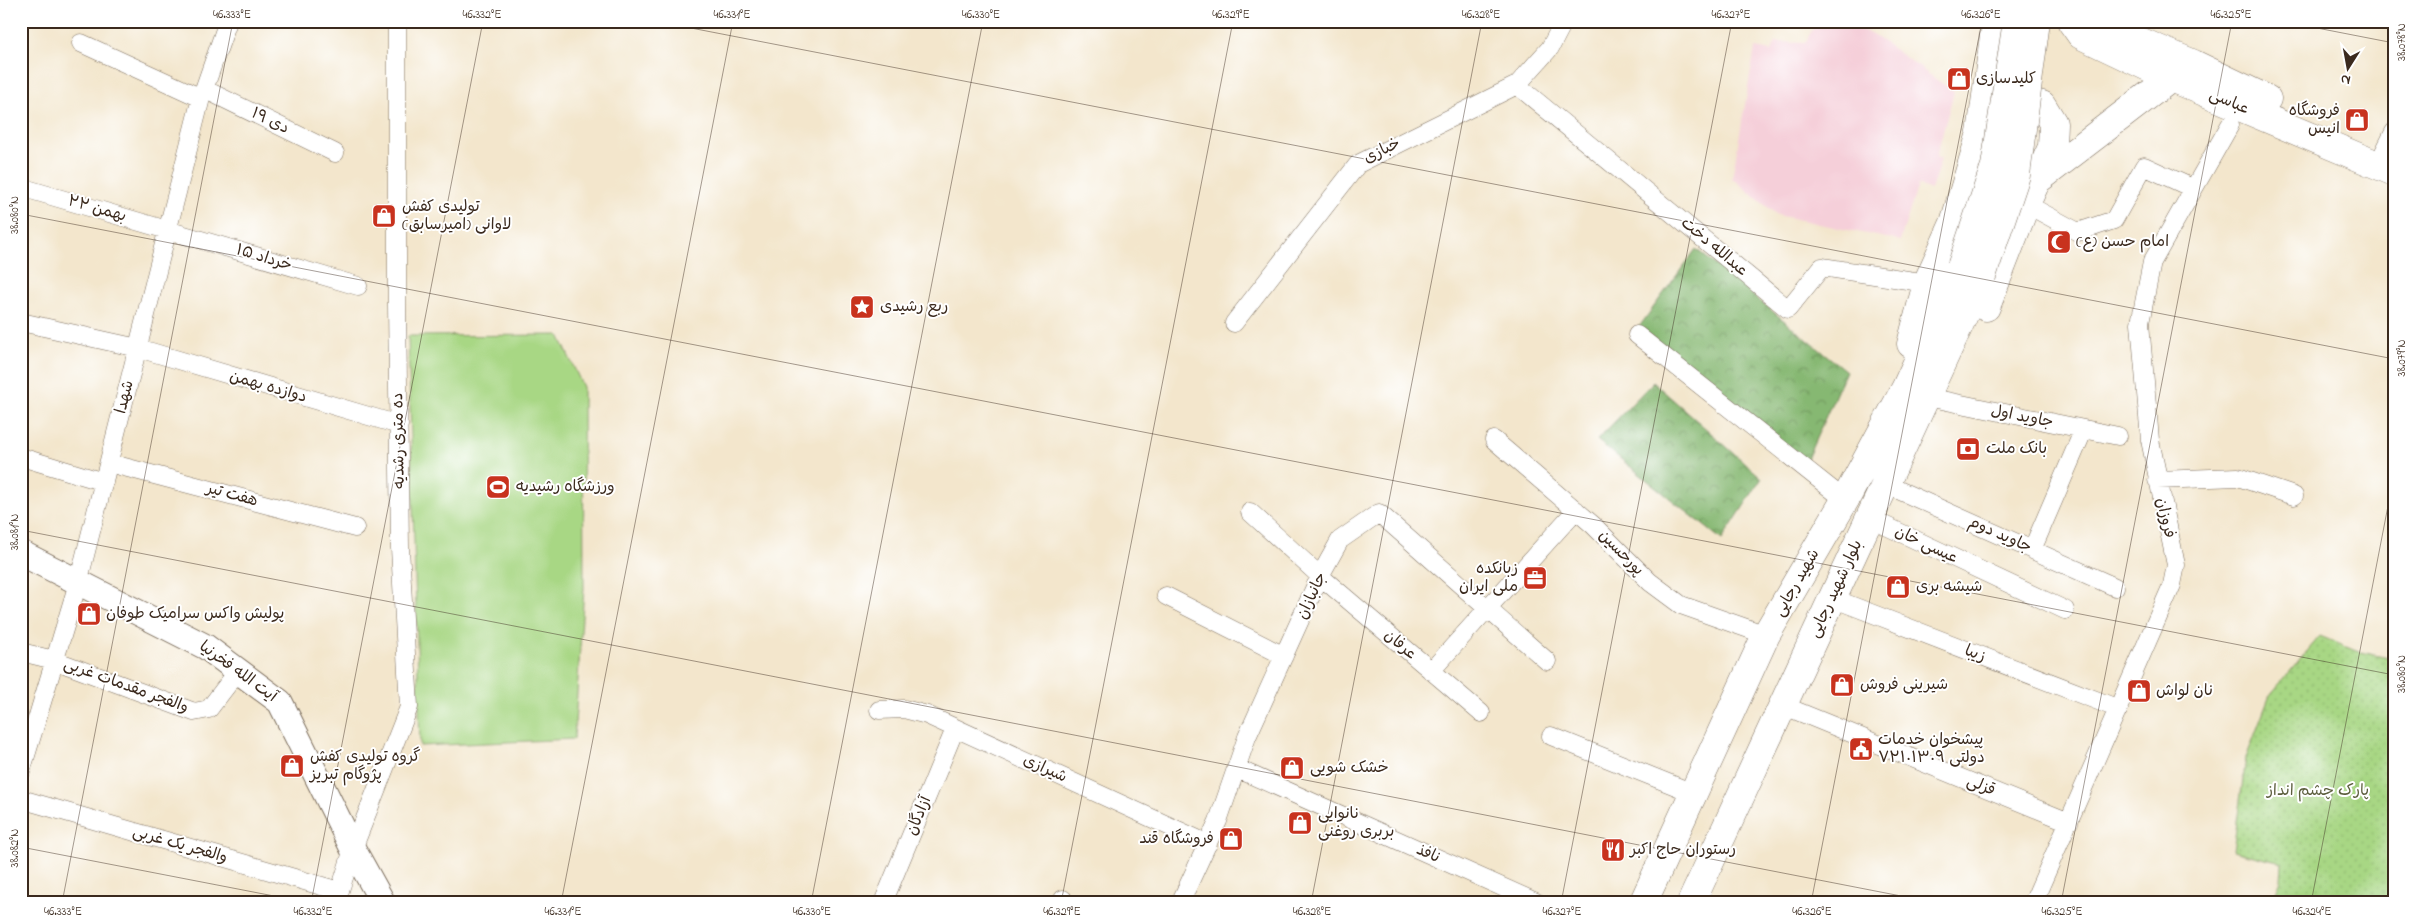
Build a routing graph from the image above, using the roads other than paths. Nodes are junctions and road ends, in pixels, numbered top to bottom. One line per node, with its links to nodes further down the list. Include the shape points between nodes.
1 (228, 21): 12 (street, شهدا)
2 (397, 21): 29 (street, ده متری رشدیه)
3 (1564, 21): 11 (street, خبازی, via 1550,48)
4 (1996, 21): 13 (main road)
5 (2017, 21): 21 (main road, bridge, via 1996,166)
6 (2036, 21): 21 (main road, bridge, via 2016,174)
7 (2071, 21): 10 (main road, عباسى, via 2081,36)
8 (2092, 21): 16 (main road, عباسى)
9 (81, 43): 12 (street, ۱۹ دی)
10 (2171, 78): 16 (main road, عباسى); 19 (main road)
11 (1517, 84): 22 (street, عبدالله دخت, via 1788,309 1822,267); 25 (street, خبازی, via 1358,164)
12 (203, 93): 15 (street, ۱۹ دی); 20 (street, شهدا)
13 (1986, 103): 19 (main road, via 2000,97 2042,105 2053,123 2052,147); 22 (main road, via 1981,133 1954,223)
14 (2230, 125): 18 (street, فروزان)
15 (335, 153)
16 (2391, 153)
17 (24, 188): 20 (street, ۲۲ بهمن)
18 (2192, 188): 19 (street, via 2144,166 2114,220 2078,232); 35 (street, فروزان, via 2152,262 2140,323 2149,432)
19 (2031, 193): 28 (main road, via 1976,332)
20 (169, 229): 23 (street, ۱۵ خرداد); 27 (street, شهدا)
21 (1971, 272): 28 (main road, بلوار شهید رجایی)
22 (1927, 283): 28 (main road, via 1912,331)
23 (358, 286)
24 (21, 322): 27 (street, دوازده بهمن)
25 (1234, 323)
26 (1637, 336): 39 (street)
27 (138, 348): 29 (street, دوازده بهمن); 34 (street, شهدا)
28 (1916, 393): 30 (street, جاوید اول); 37 (main road, بلوار شهید رجایی); 39 (main road, شهید رجایی)
29 (399, 425): 72 (street, ده متری رشدیه, via 400,548 409,706)
30 (2084, 429): 31 (street, جاوید اول); 44 (street)
31 (2118, 436)
32 (1494, 440): 40 (street, پورحسین)
33 (21, 458): 36 (street)
34 (109, 463): 36 (street, شهدا); 43 (street, هفت تیر)
35 (2157, 480): 38 (street, via 2238,477); 61 (street, فروزان, via 2176,564 2172,585)
36 (104, 482): 47 (street, شهدا)
37 (1885, 484): 42 (main road, بلوار شهید رجایی); 44 (street, جاوید دوم)
38 (2294, 496)
39 (1845, 500): 53 (main road, شهید رجایی)
40 (1576, 510): 51 (street); 53 (street, پورحسین, via 1650,582 1680,605)
41 (1250, 512): 46 (street, عرفان)
42 (1869, 518): 50 (main road, بلوار شهید رجایی); 52 (street, عیسی خان)
43 (355, 528)
44 (2032, 550): 48 (street, جاوید دوم)
45 (21, 553): 47 (street, آیت الله فخرنیا)
46 (1320, 576): 51 (street, جانبازان, via 1340,540 1378,513); 55 (street, جانبازان); 59 (street, عرفان)
47 (78, 582): 56 (street, شهدا); 58 (street, آیت الله فخرنیا, via 206,647)
48 (2115, 587)
49 (1166, 596): 55 (street)
50 (1832, 598): 60 (main road, بلوار شهید رجایی); 61 (street, زیبا)
51 (1486, 609): 57 (street, جانبازان); 59 (street)
52 (2064, 610)
53 (1766, 635): 68 (main road, شهید رجایی)
54 (21, 652): 56 (street, والفجر مقدمات غربی)
55 (1284, 656): 66 (street, جانبازان, via 1246,737)
56 (54, 660): 58 (street, والفجر مقدمات غربی, via 194,712 209,709); 67 (street, شهدا)
57 (1547, 661)
58 (238, 670): 72 (street, آیت الله فخرنیا, via 280,702)
59 (1431, 671): 63 (street, عرفان)
60 (1782, 704): 70 (street, قزلی); 79 (main road, بلوار شهید رجایی)
61 (2119, 709): 70 (street, فروزان)
62 (878, 710): 64 (street, شیرازی, via 904,709 927,715)
63 (1481, 713)
64 (955, 729): 71 (street, شیرازی); 75 (street, آزادگان)
65 (1551, 736): 68 (street)
66 (1236, 768): 71 (street, جانبازان); 77 (street, نافذ)
67 (21, 772)
68 (1693, 793): 78 (main road, شهید رجایی)
69 (21, 799): 73 (street, والفجر یک غربی)
70 (2069, 822): 80 (street, فروزان)
71 (1208, 844): 76 (street, جانبازان)
72 (353, 849): 73 (street, ده متری رشدیه); 74 (street, آیت الله فخرنیا)
73 (338, 897)
74 (383, 903)
75 (883, 903)
76 (1180, 903)
77 (1538, 903)
78 (1642, 903)
79 (1690, 903)
80 (2033, 903)

